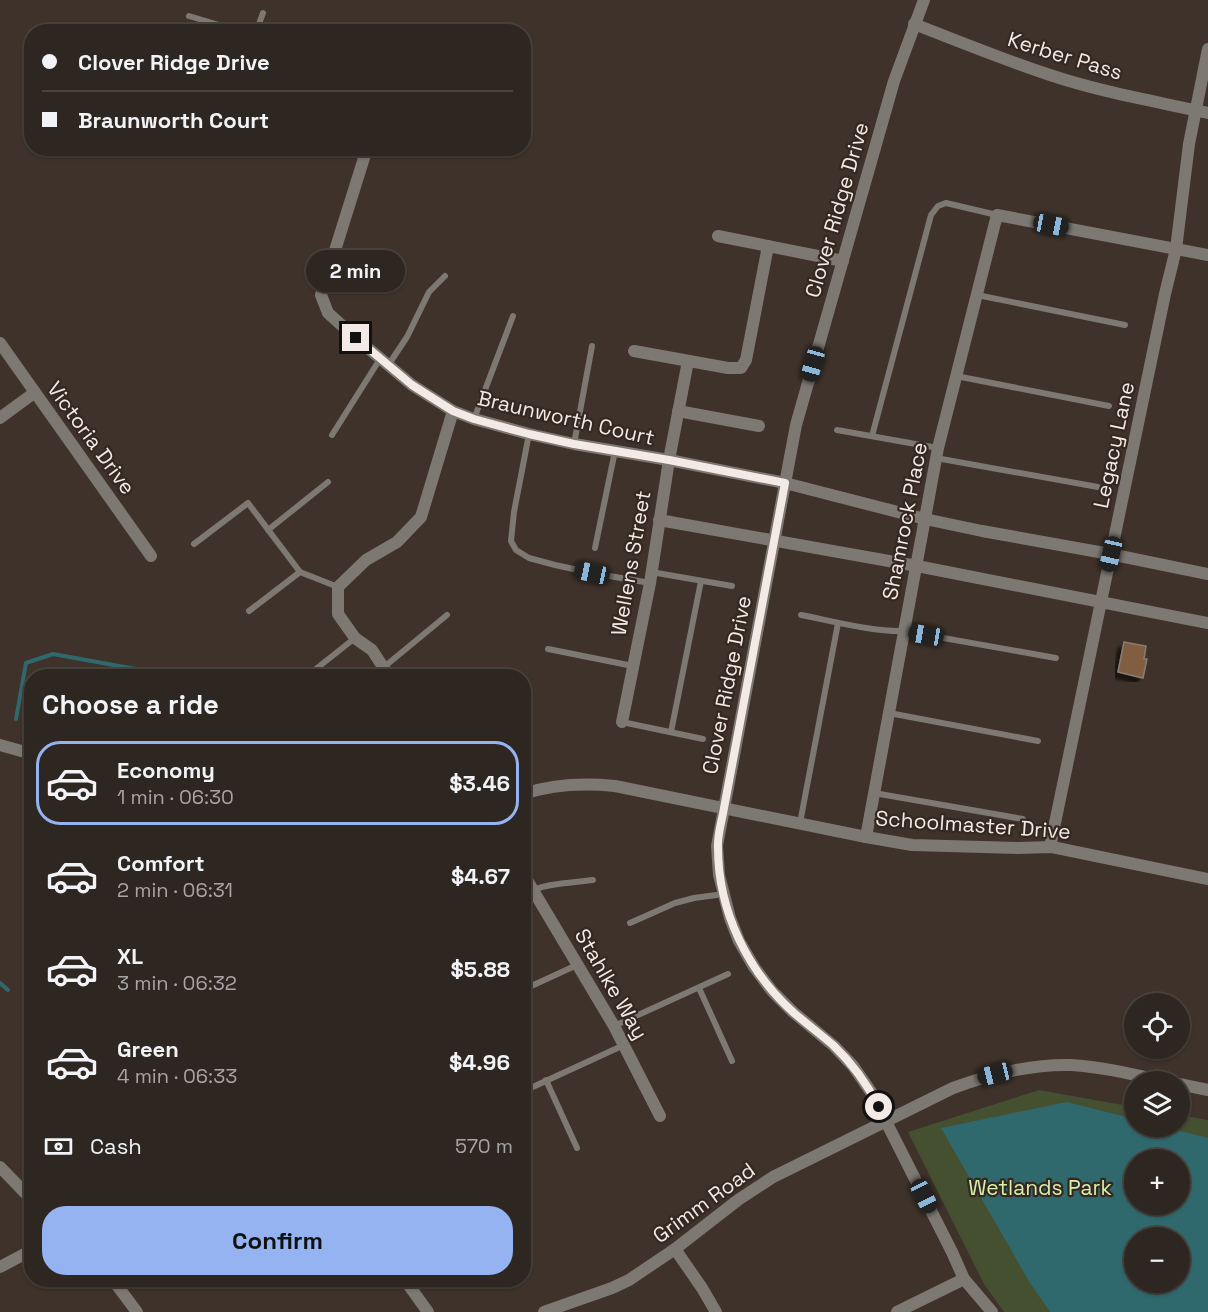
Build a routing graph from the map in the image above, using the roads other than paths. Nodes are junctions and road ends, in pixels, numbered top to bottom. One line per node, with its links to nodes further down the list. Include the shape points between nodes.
1 (924, 0): 6 (street, Clover Ridge Drive)
2 (263, 14): 5 (lane)
3 (189, 16): 4 (lane)
4 (216, 24)
5 (259, 24)
6 (914, 24): 8 (street, Kerber Pass, via 1047,74); 16 (street, Clover Ridge Drive)
7 (1208, 49): 8 (street, Legacy Lane)
8 (1195, 110): 9 (street, Kerber Pass); 14 (street, Legacy Lane)
9 (1208, 113)
10 (363, 156): 25 (street, Braunworth Court, via 321,295 328,313)
11 (996, 215): 14 (street); 18 (street, Shamrock Place); 37 (lane, via 946,203 931,215)
12 (718, 236): 13 (street)
13 (768, 246): 16 (street); 24 (street, via 746,360 741,368)
14 (1176, 249): 15 (street); 51 (street, Legacy Lane)
15 (1208, 255)
16 (843, 261): 43 (street, Clover Ridge Drive, via 796,425)
17 (445, 276): 25 (lane, via 429,292 407,337)
18 (976, 295): 20 (lane); 26 (street, Shamrock Place)
19 (513, 316): 32 (lane)
20 (1125, 325)
21 (0, 343): 27 (street, Victoria Drive)
22 (592, 346): 38 (lane)
23 (634, 351): 24 (street)
24 (688, 361): 30 (street, Wellens Street)
25 (385, 362): 29 (street, Braunworth Court); 36 (lane)
26 (956, 376): 28 (lane); 40 (street, Shamrock Place)
27 (34, 393): 31 (street); 52 (street, Victoria Drive)
28 (1109, 406)
29 (453, 411): 32 (street, Braunworth Court); 59 (street, via 421,517)
30 (678, 411): 33 (street); 41 (street, Wellens Street)
31 (0, 418)
32 (474, 419): 35 (street, Braunworth Court)
33 (759, 426)
34 (837, 430): 37 (lane)
35 (529, 434): 38 (street, Braunworth Court); 56 (lane, via 514,513 511,541 516,550 555,566)
36 (332, 435)
37 (872, 436): 40 (lane)
38 (574, 444): 39 (street, Braunworth Court)
39 (615, 451): 41 (street, Braunworth Court); 50 (lane)
40 (937, 453): 44 (lane); 45 (street, Shamrock Place)
41 (669, 460): 43 (street, Braunworth Court); 46 (street, Wellens Street)
42 (328, 482): 47 (lane)
43 (785, 483): 45 (street, Braunworth Court); 48 (street, Clover Ridge Drive)
44 (1098, 487)
45 (925, 519): 51 (street, Braunworth Court); 53 (street, Shamrock Place)
46 (659, 520): 48 (street); 56 (street, Wellens Street)
47 (268, 530): 49 (lane, via 248,503); 54 (lane)
48 (774, 541): 53 (street); 83 (street, Clover Ridge Drive)
49 (194, 544)
50 (595, 548)
51 (1111, 554): 55 (street, Braunworth Court); 60 (street, Legacy Lane)
52 (151, 556)
53 (917, 566): 60 (street); 66 (street, Shamrock Place)
54 (300, 572): 59 (lane); 61 (lane)
55 (1208, 574)
56 (651, 577): 57 (lane); 70 (street, Wellens Street)
57 (701, 581): 58 (lane); 76 (lane)
58 (732, 586)
59 (338, 587): 67 (street, via 338,614)
60 (1101, 601): 65 (street); 87 (street, Legacy Lane)
61 (249, 611)
62 (447, 615): 73 (lane)
63 (801, 615): 64 (lane)
64 (838, 623): 66 (lane); 85 (lane)
65 (1208, 623)
66 (904, 631): 69 (lane); 74 (street, Shamrock Place)
67 (355, 638): 71 (lane); 72 (street, via 372,650)
68 (549, 650): 70 (lane)
69 (1056, 658)
70 (633, 666): 75 (street, Wellens Street)
71 (317, 669)
72 (385, 669)
73 (390, 669)
74 (889, 713): 78 (lane); 82 (street, Shamrock Place)
75 (622, 722): 76 (lane)
76 (671, 732): 77 (lane)
77 (703, 739)
78 (1038, 741)
79 (0, 745): 80 (street)
80 (24, 751)
81 (531, 792): 83 (street, Schoolmaster Drive, via 592,784)
82 (874, 793): 84 (lane); 86 (street, Shamrock Place)
83 (724, 808): 85 (street, Schoolmaster Drive); 91 (street, Clover Ridge Drive, via 717,846)
84 (1023, 819)
85 (800, 823): 86 (street, Schoolmaster Drive)
86 (866, 837): 87 (street, Schoolmaster Drive, via 912,845)
87 (1050, 847): 88 (street, Schoolmaster Drive)
88 (1208, 879)
89 (593, 880): 90 (lane)
90 (531, 891)
91 (724, 894): 93 (lane, via 675,903); 107 (street, Clover Ridge Drive, via 739,941 754,967 779,998 853,1066)
92 (531, 896): 94 (street, Stahlke Way)
93 (630, 923)
94 (577, 965): 96 (lane); 98 (street, Stahlke Way)
95 (728, 974): 97 (lane)
96 (531, 986)
97 (699, 988): 98 (lane); 100 (lane)
98 (614, 1026): 99 (street, Stahlke Way)
99 (624, 1045): 102 (lane); 106 (street, Stahlke Way)
100 (732, 1061)
101 (1124, 1073): 107 (street, Grimm Road, via 1072,1065 1009,1071 953,1088)
102 (546, 1080): 104 (lane); 108 (lane)
103 (1190, 1086): 105 (street)
104 (531, 1088)
105 (1208, 1090)
106 (660, 1116)
107 (886, 1122): 111 (street, Grimm Road, via 773,1177); 114 (street, Clover Ridge Drive)
108 (577, 1148)
109 (0, 1167): 110 (street)
110 (24, 1192)
111 (675, 1249): 119 (street, Grimm Road, via 629,1280); 120 (street)
112 (24, 1254): 113 (street)
113 (0, 1267)
114 (964, 1279): 121 (street); 122 (street, Clover Ridge Drive)
115 (118, 1287): 117 (street)
116 (410, 1287): 118 (street)
117 (137, 1312)
118 (428, 1312)
119 (544, 1312)
120 (716, 1312)
121 (897, 1312)
122 (992, 1312)

